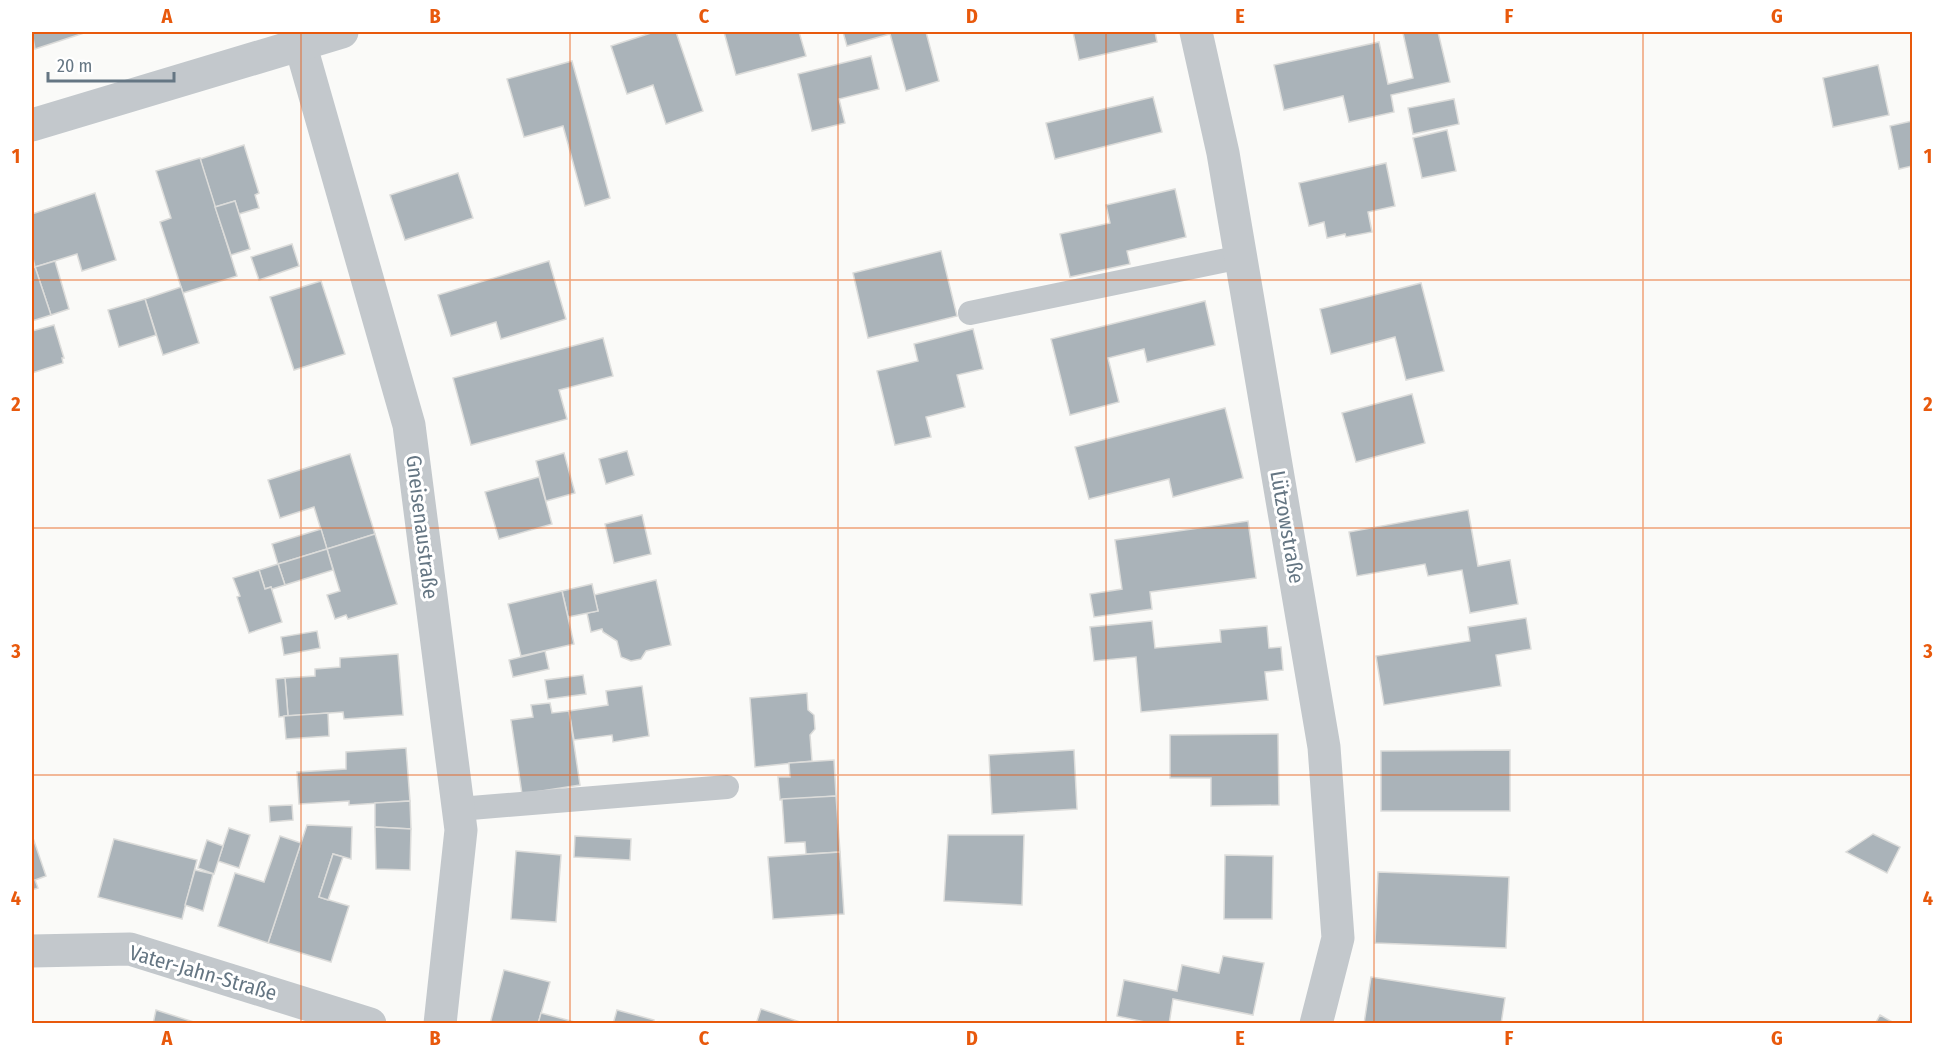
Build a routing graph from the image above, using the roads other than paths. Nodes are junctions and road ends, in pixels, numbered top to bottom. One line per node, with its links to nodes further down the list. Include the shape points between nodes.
1 (342, 32): 3 (street)
2 (1196, 32): 5 (street, Lützowstraße)
3 (300, 43): 4 (street); 8 (street, Gneisenaustraße, via 409,425)
4 (32, 125)
5 (1241, 257): 6 (lane); 12 (street, Lützowstraße, via 1324,747 1338,938)
6 (970, 313)
7 (727, 787): 8 (lane)
8 (459, 809): 11 (street, Gneisenaustraße, via 461,830)
9 (32, 951): 10 (street, Vater-Jahn-Straße, via 130,949)
10 (370, 1023)
11 (441, 1023)
12 (1316, 1023)

